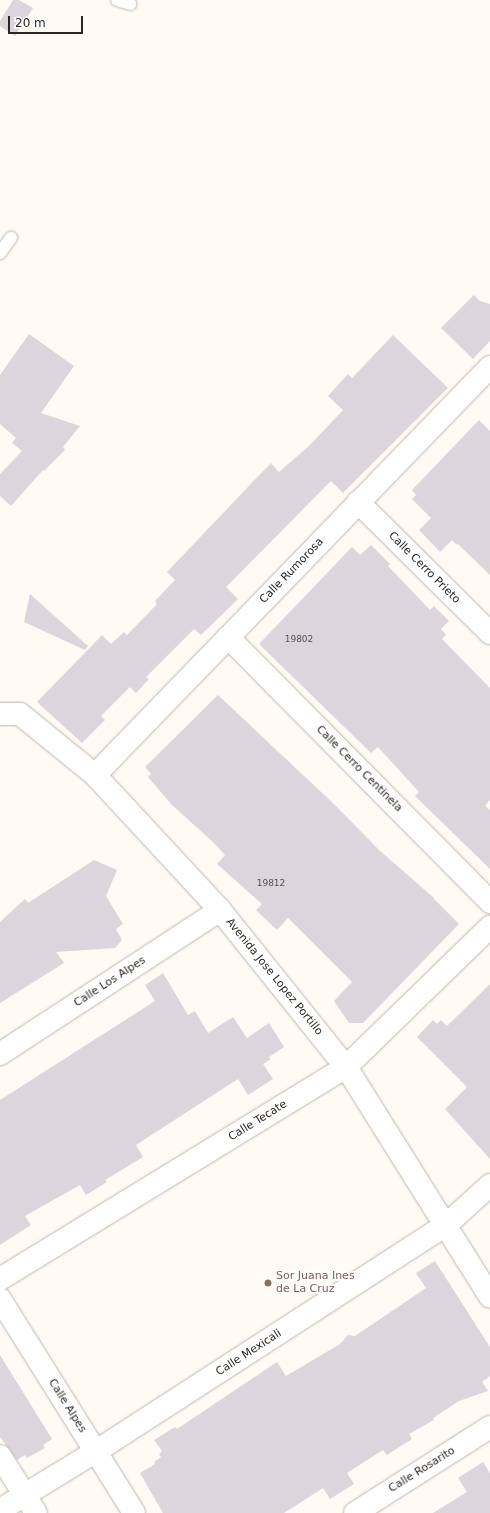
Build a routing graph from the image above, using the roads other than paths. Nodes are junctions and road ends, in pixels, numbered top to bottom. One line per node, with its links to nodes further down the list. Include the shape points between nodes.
1 (117, 0): 2 (lane)
2 (130, 4)
3 (11, 238): 4 (lane)
4 (0, 253)
5 (490, 367): 6 (street, Calle Rumorosa)
6 (358, 502): 7 (street, Calle Cerro Prieto); 8 (street, Calle Rumorosa)
7 (490, 633)
8 (228, 637): 10 (street, Calle Rumorosa); 11 (street, Calle Cerro Centinela)
9 (0, 714): 10 (street, Avenida Jose Lopez Portillo, via 20,714)
10 (95, 775): 12 (street, Avenida Jose Lopez Portillo)
11 (490, 902)
12 (220, 910): 14 (street, Calle Los Alpes); 15 (street, Avenida Jose Lopez Portillo)
13 (490, 927): 15 (street, Calle Tecate)
14 (0, 1054)
15 (346, 1067): 17 (street, Avenida Jose Lopez Portillo); 18 (street, Calle Tecate)
16 (490, 1185): 17 (street, Calle Mexicali)
17 (445, 1226): 19 (street, Avenida Jose Lopez Portillo); 22 (street, Calle Mexicali)
18 (0, 1279)
19 (490, 1297)
20 (0, 1299): 22 (street, Calle Alpes)
21 (490, 1427): 28 (street, Calle Rosarito)
22 (95, 1452): 24 (street, Calle Mexicali); 27 (street, Calle Alpes)
23 (0, 1456): 24 (street)
24 (25, 1494): 25 (street, Calle Mexicali); 26 (street)
25 (0, 1510)
26 (36, 1513)
27 (134, 1513)
28 (354, 1513)

